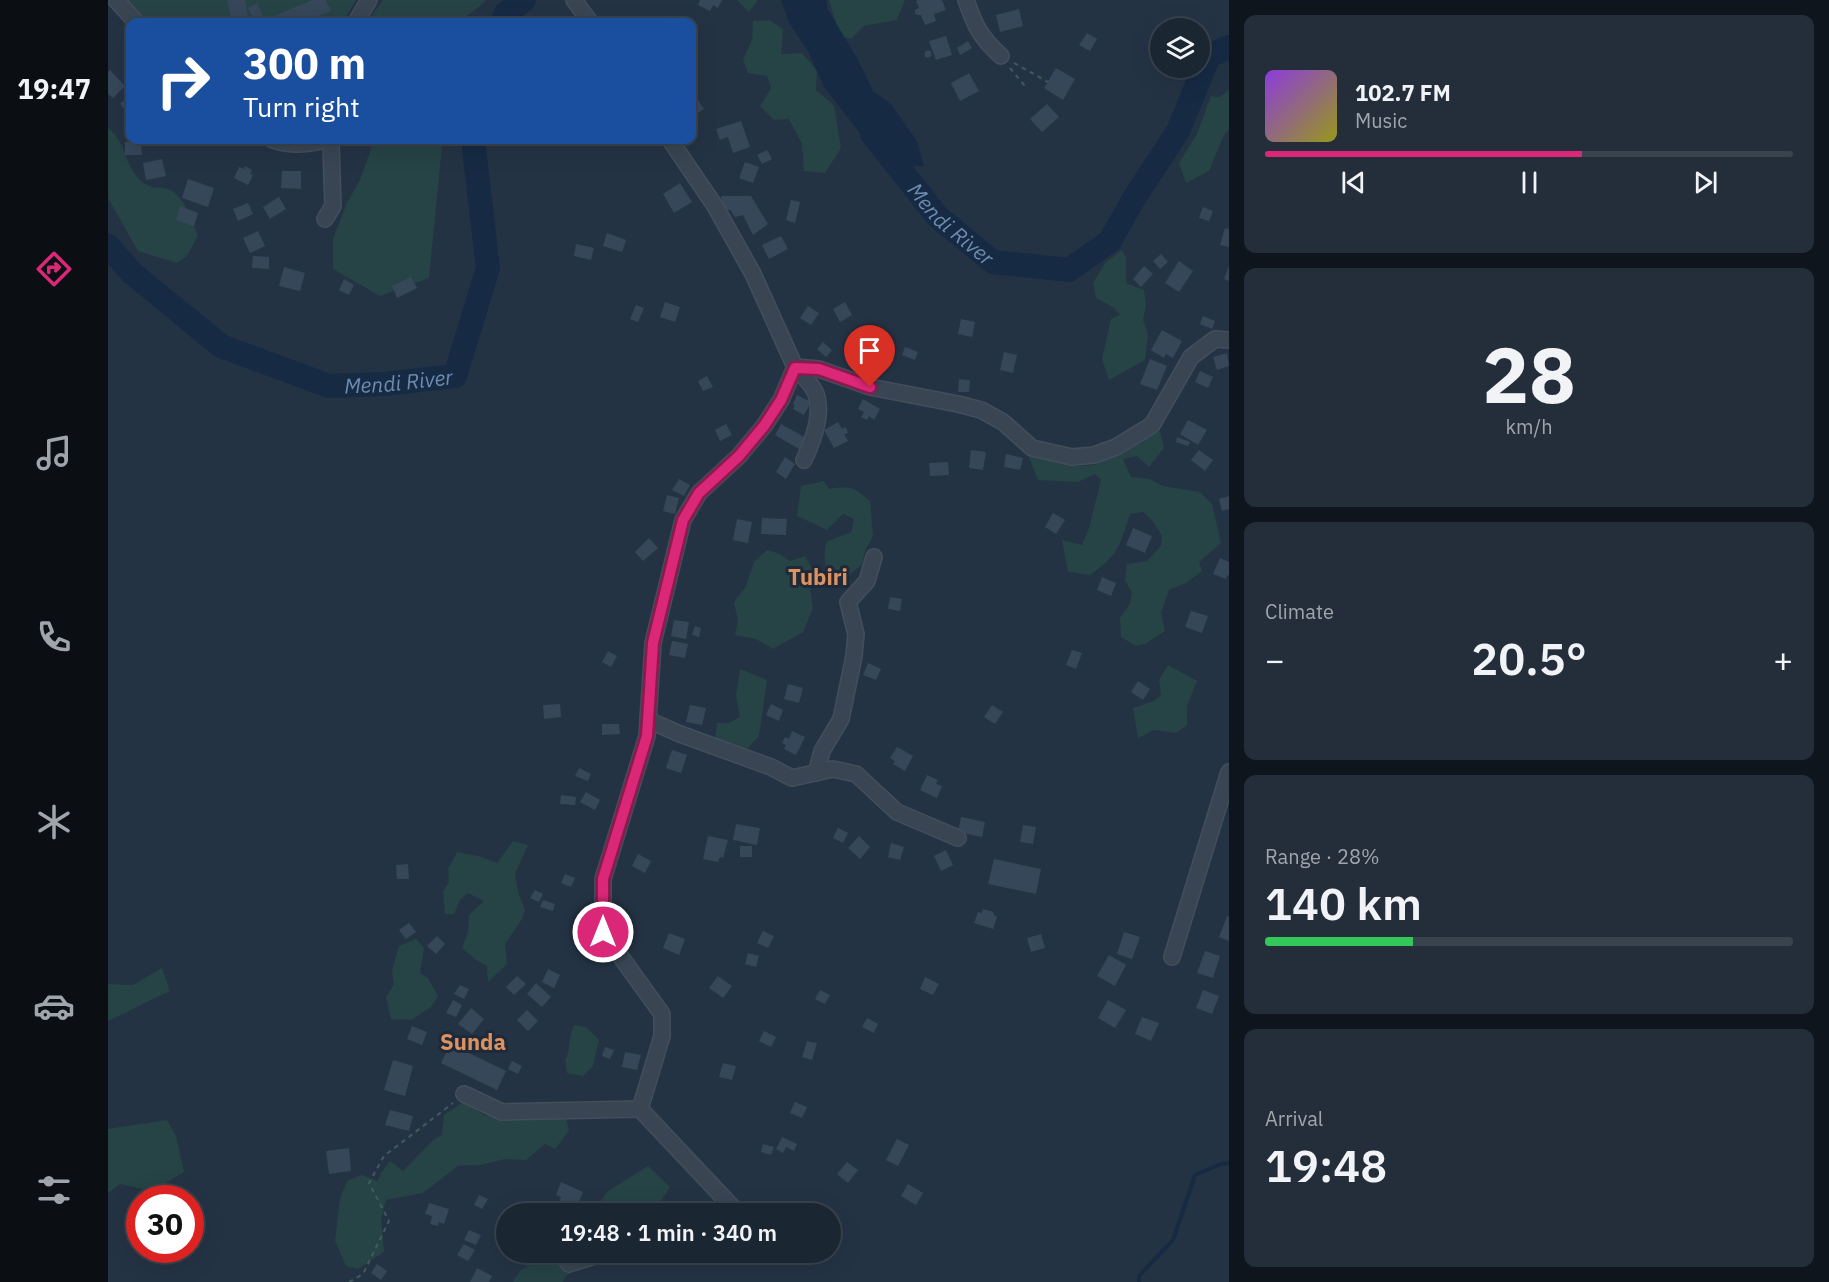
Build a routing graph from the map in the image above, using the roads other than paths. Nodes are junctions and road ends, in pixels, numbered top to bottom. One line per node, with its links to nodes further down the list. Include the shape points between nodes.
1 (116, 0): 5 (street)
2 (369, 0): 6 (street)
3 (574, 0): 7 (street)
4 (966, 0): 8 (street, via 982,38)
5 (132, 18)
6 (358, 18)
7 (587, 18)
8 (1001, 56)
9 (329, 144): 11 (street, via 333,206)
10 (673, 144): 13 (street, via 715,206 753,274)
11 (325, 219)
12 (1229, 340): 13 (street, via 1215,339 1191,357 1152,425 1116,447 1072,457 1032,448 1003,422 981,410 870,387 819,369)
13 (795, 368): 14 (street, via 817,395 814,437); 16 (street, via 764,426 699,493 683,520 653,643)
14 (804, 460)
15 (874, 557): 18 (street, via 867,581 848,602 856,634 854,656 840,719 822,751)
16 (648, 720): 18 (street, via 792,778); 22 (street, via 647,736 603,879 603,932 662,1014 662,1036)
17 (1229, 772): 20 (street)
18 (816, 773): 19 (street, via 833,770 856,774 897,812)
19 (958, 838)
20 (1172, 957)
21 (464, 1094): 22 (street, via 502,1112)
22 (640, 1109): 23 (street)
23 (728, 1203)

